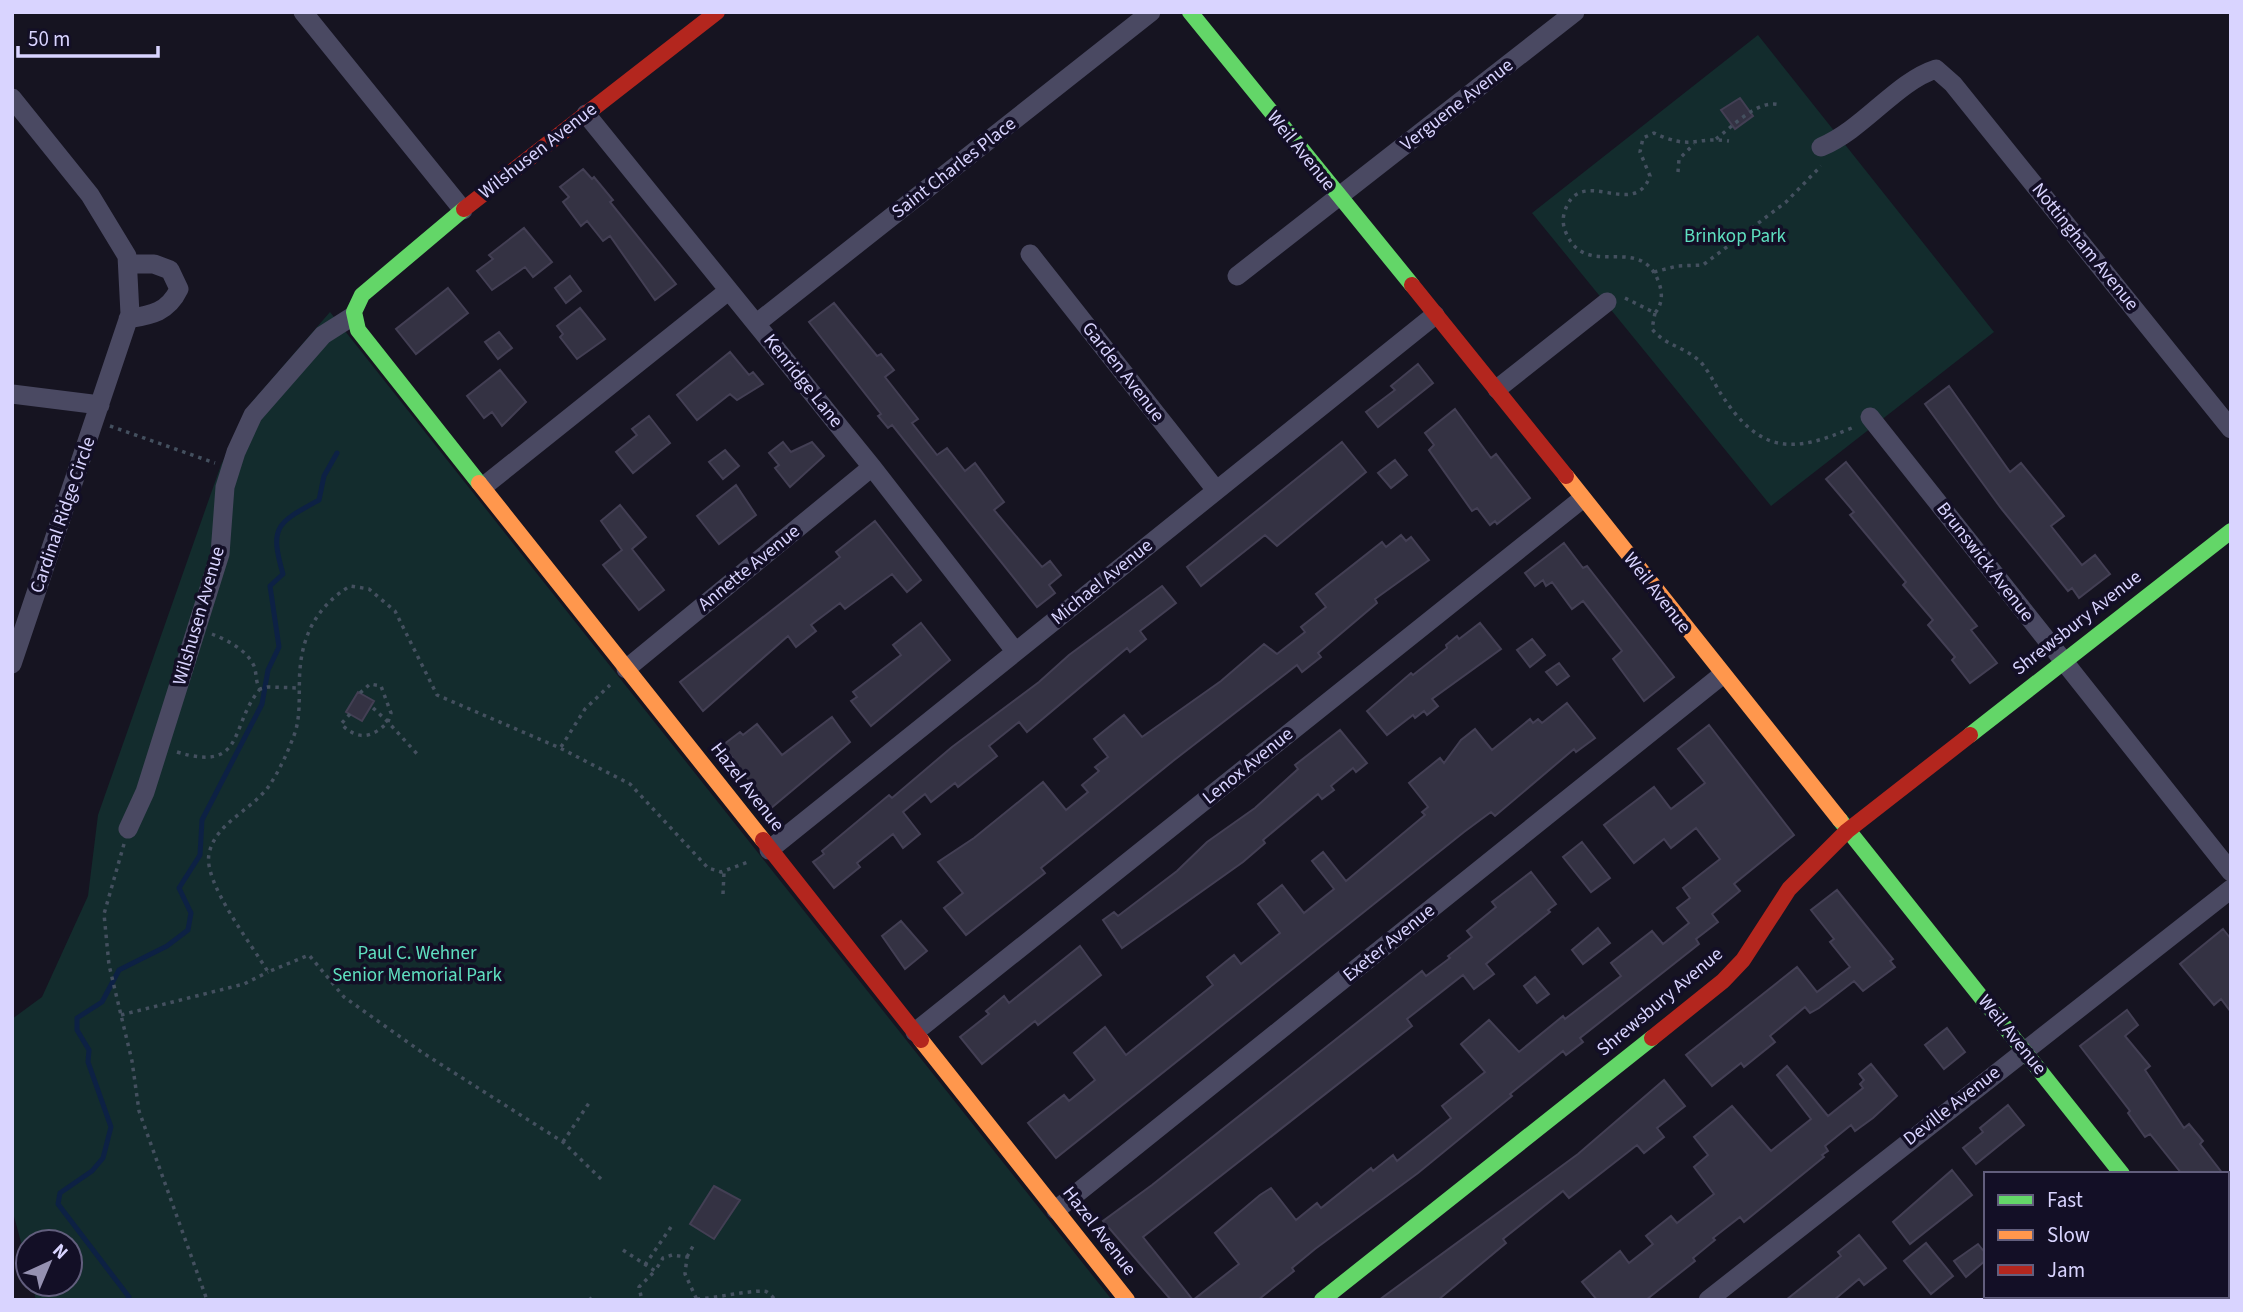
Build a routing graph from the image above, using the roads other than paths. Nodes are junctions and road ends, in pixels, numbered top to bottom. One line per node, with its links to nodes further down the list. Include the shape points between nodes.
1 (303, 12): 10 (street)
2 (717, 12): 7 (street, Wilshusen Avenue)
3 (1151, 12): 19 (street, Saint Charles Place)
4 (1190, 12): 9 (street, Weil Avenue)
5 (1575, 12): 9 (street, Verguene Avenue)
6 (12, 98): 12 (street, via 90,195)
7 (586, 114): 10 (street, Wilshusen Avenue); 14 (street, Kenridge Lane)
8 (1821, 147): 24 (street, Nottingham Avenue, via 1843,138 1920,75 1936,69 1962,95)
9 (1339, 198): 13 (street, Verguene Avenue); 16 (street, Weil Avenue)
10 (463, 210): 17 (street, Wilshusen Avenue, via 362,295)
11 (1030, 254): 27 (street, Garden Avenue)
12 (128, 264): 18 (street, Cardinal Ridge Circle); 18 (street, via 154,264 170,270 179,289 168,306)
13 (1237, 276)
14 (728, 291): 19 (street, Kenridge Lane); 26 (street)
15 (1607, 302): 20 (street)
16 (1435, 314): 20 (street, Weil Avenue); 27 (street, Michael Avenue)
17 (353, 316): 26 (street, Hazel Avenue, via 358,330); 35 (street, Wilshusen Avenue, via 323,335 253,415 225,487 220,554 145,792)
18 (128, 319): 22 (street, Cardinal Ridge Circle)
19 (757, 323): 25 (street, Kenridge Lane)
20 (1497, 389): 28 (street, Weil Avenue)
21 (12, 394): 22 (street)
22 (98, 413): 32 (street, Cardinal Ridge Circle)
23 (1870, 417): 31 (street, Brunswick Avenue)
24 (2231, 429)
25 (872, 467): 30 (street, Kenridge Lane); 33 (street, Annette Avenue)
26 (484, 486): 33 (street, Hazel Avenue)
27 (1216, 490): 30 (street, Michael Avenue)
28 (1582, 499): 34 (street, Weil Avenue); 40 (street, Lenox Avenue)
29 (2231, 531): 31 (street, Shrewsbury Avenue)
30 (1015, 651): 37 (street, Michael Avenue)
31 (2062, 660): 36 (street, Shrewsbury Avenue); 38 (street, Brunswick Avenue)
32 (12, 664)
33 (626, 669): 37 (street, Hazel Avenue)
34 (1722, 675): 36 (street, Weil Avenue); 43 (street, Exeter Avenue)
35 (128, 829)
36 (1847, 831): 41 (street, Weil Avenue); 45 (street, Shrewsbury Avenue, via 1789,889 1743,960 1723,981)
37 (769, 850): 40 (street, Hazel Avenue)
38 (2231, 872)
39 (2231, 889): 41 (street, Deville Avenue)
40 (915, 1032): 43 (street, Hazel Avenue)
41 (2023, 1049): 42 (street, Weil Avenue); 46 (street, Deville Avenue)
42 (2120, 1172)
43 (1056, 1210): 44 (street, Hazel Avenue)
44 (1127, 1300)
45 (1322, 1300)
46 (1708, 1300)

